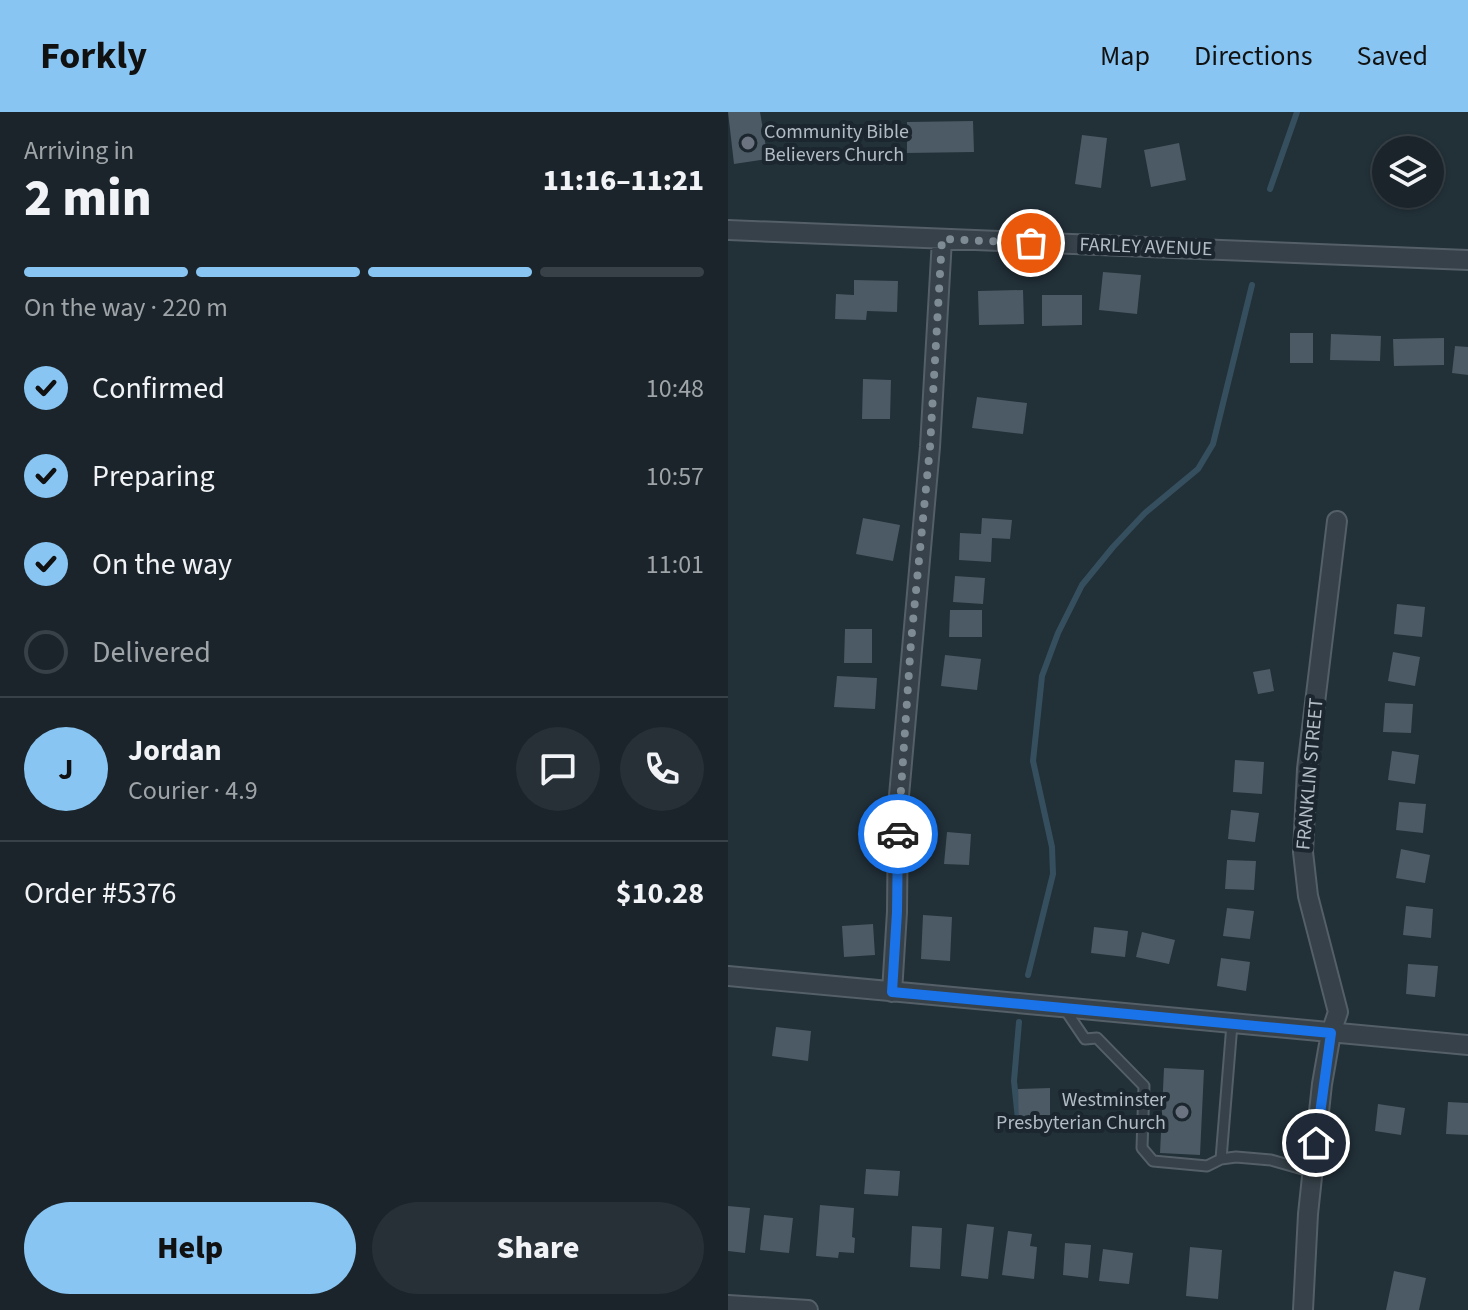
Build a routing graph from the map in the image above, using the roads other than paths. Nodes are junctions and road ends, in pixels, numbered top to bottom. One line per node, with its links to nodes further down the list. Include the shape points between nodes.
1 (728, 230): 2 (street, FARLEY AVENUE)
2 (942, 239): 3 (street, FARLEY AVENUE); 6 (street, via 930,447 898,807)
3 (1468, 260)
4 (1337, 521): 9 (street, FRANKLIN STREET, via 1307,769 1303,852 1308,896 1337,1004)
5 (728, 976): 6 (street)
6 (892, 992): 7 (street)
7 (1064, 1008): 8 (street); 11 (lane, via 1085,1039 1097,1038 1144,1086 1142,1148 1153,1161 1207,1166)
8 (1232, 1024): 9 (street); 11 (lane)
9 (1331, 1033): 10 (street); 12 (street, FRANKLIN STREET)
10 (1468, 1045)
11 (1221, 1159): 12 (lane, via 1271,1160)
12 (1313, 1172): 15 (street, FRANKLIN STREET)
13 (728, 1305): 14 (street)
14 (808, 1310)
15 (1303, 1310)

